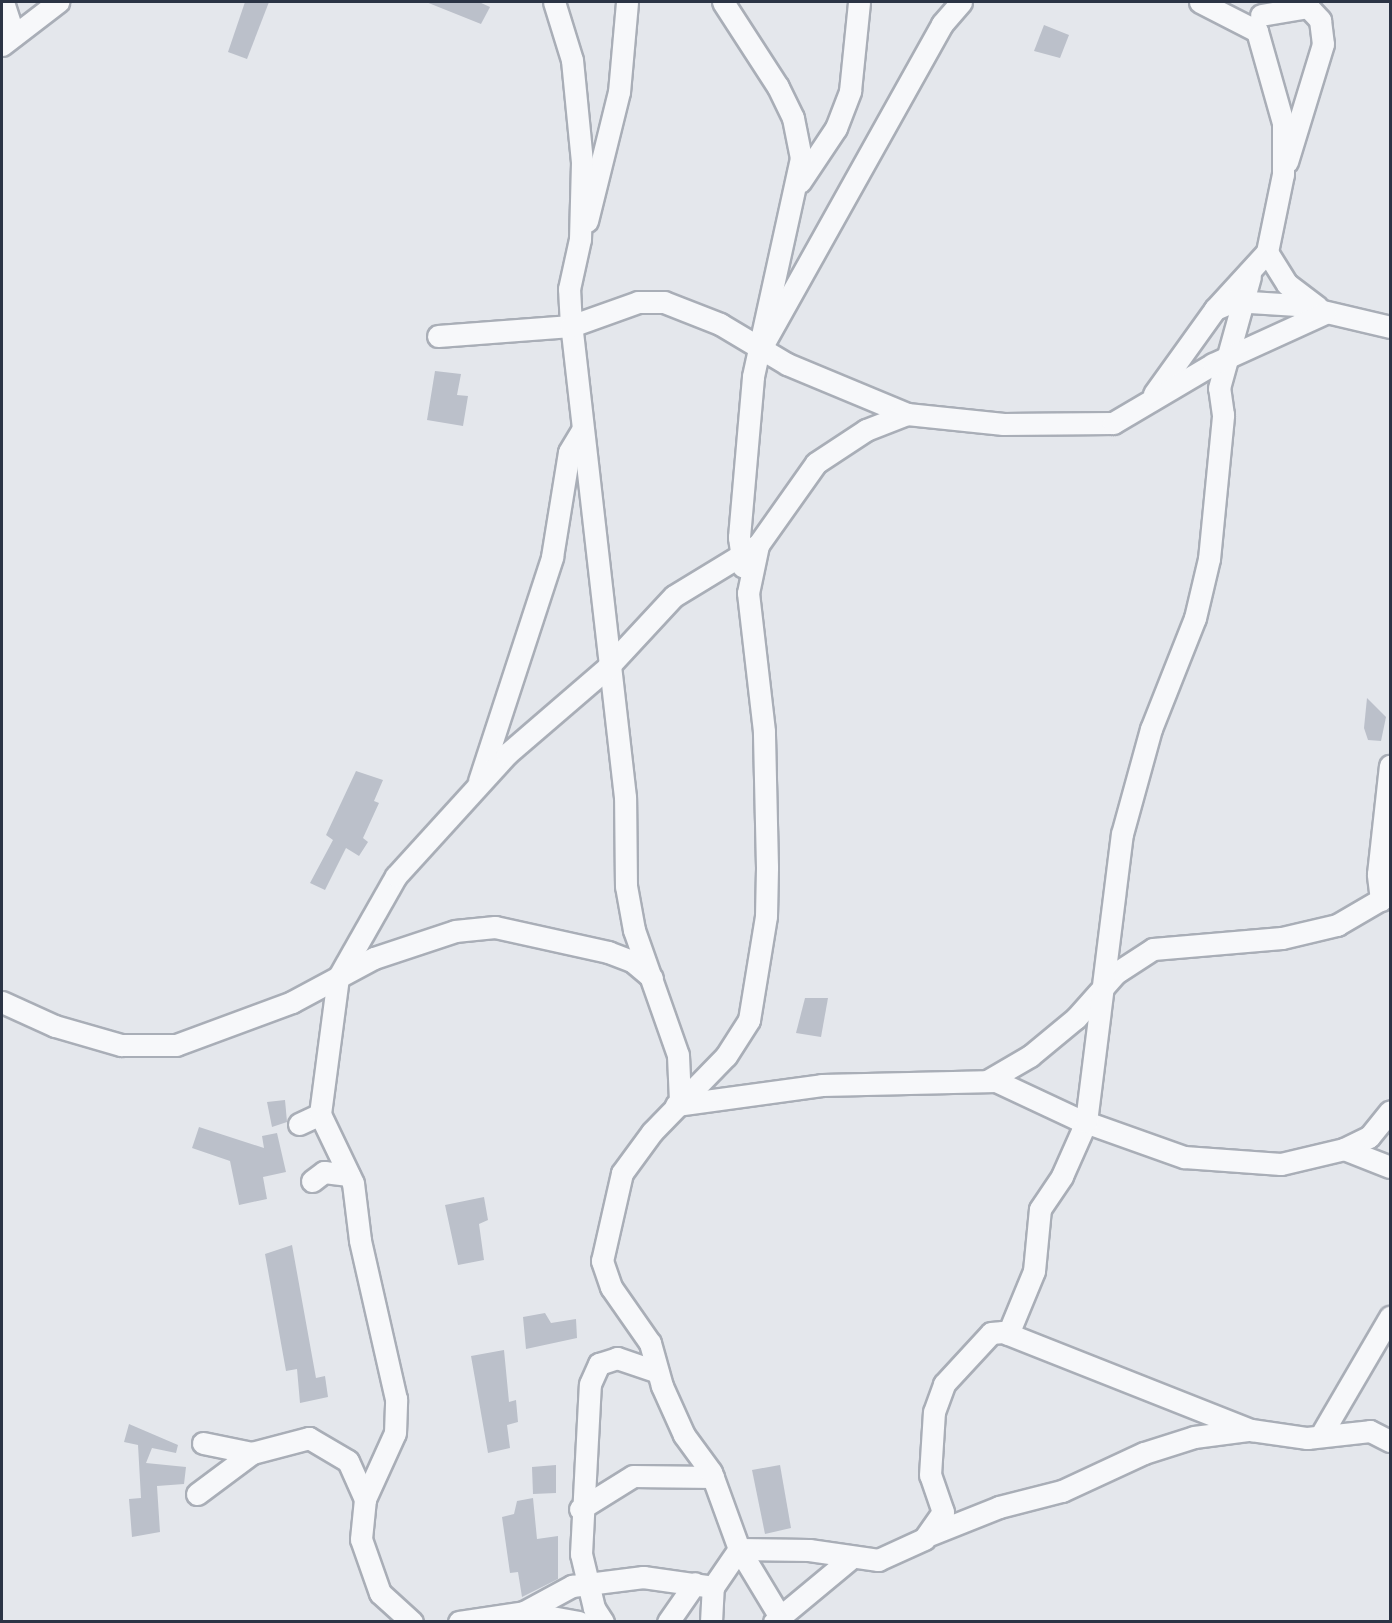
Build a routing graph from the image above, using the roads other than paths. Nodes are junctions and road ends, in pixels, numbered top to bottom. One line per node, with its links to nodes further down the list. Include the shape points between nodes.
1 (3, 2): 10 (street)
2 (58, 2): 10 (street)
3 (554, 2): 13 (street, via 572,60 578,106)
4 (627, 2): 13 (street, via 609,144)
5 (723, 2): 12 (street, via 763,60 793,118 801,158)
6 (859, 2): 12 (street, via 850,91 836,129)
7 (960, 2): 22 (street, via 942,24)
8 (1200, 2): 9 (street)
9 (1261, 16): 11 (street, via 1280,106); 11 (street, via 1308,7 1320,20 1323,44 1305,118)
10 (8, 40)
11 (1283, 174): 14 (street)
12 (798, 184): 22 (street, via 769,291)
13 (580, 239): 19 (street, via 569,289)
14 (1267, 252): 15 (street); 18 (street, via 1287,284)
15 (1250, 276): 16 (street); 17 (street)
16 (1246, 299): 17 (street); 18 (street); 23 (street)
17 (1215, 309): 24 (street)
18 (1325, 313): 20 (street); 23 (street)
19 (571, 326): 21 (street); 22 (street, via 638,302 664,302 702,315); 26 (street, via 581,375)
20 (1390, 327)
21 (438, 336)
22 (763, 346): 25 (street); 28 (street, via 749,418)
23 (1224, 359): 24 (street); 36 (street, via 1209,559 1195,618 1151,729 1122,834)
24 (1148, 402): 25 (street, via 1113,423 1070,426)
25 (907, 414): 27 (street, via 866,430 816,463)
26 (582, 430): 30 (street); 32 (street, via 569,452 552,557)
27 (759, 544): 28 (street); 29 (street)
28 (741, 557): 29 (street); 30 (street, via 674,596)
29 (748, 593): 39 (street, via 764,731 766,916 749,1020 726,1056)
30 (607, 668): 32 (street, via 530,731); 35 (street, via 625,796 626,886 634,930)
31 (1390, 766): 33 (street, via 1378,874)
32 (477, 787): 34 (street, via 396,876)
33 (1386, 897): 36 (street, via 1337,925 1282,938 1153,949)
34 (338, 978): 35 (street, via 375,957 455,931 495,927 609,952 632,961); 37 (street, via 292,1002 176,1045 121,1045 55,1026); 41 (street)
35 (654, 980): 39 (street, via 678,1055)
36 (1104, 987): 38 (street, via 1030,1056); 42 (street)
37 (2, 1002)
38 (987, 1081): 39 (street, via 822,1085); 42 (street, via 1031,1093)
39 (678, 1103): 50 (street, via 622,1173 602,1261 611,1287 650,1342)
40 (1390, 1111): 44 (street, via 1369,1137)
41 (320, 1114): 43 (street); 46 (street)
42 (1086, 1122): 44 (street, via 1184,1157 1229,1163 1281,1164); 49 (street, via 1067,1167 1040,1209 1034,1271)
43 (299, 1124)
44 (1344, 1149): 45 (street)
45 (1390, 1167)
46 (350, 1175): 47 (street, via 324,1172); 58 (street, via 396,1399 395,1433)
47 (312, 1181)
48 (1390, 1317): 52 (street)
49 (1008, 1334): 51 (street); 60 (street, via 991,1333 944,1384 929,1443 930,1475 943,1512)
50 (658, 1372): 56 (street, via 684,1435); 59 (street, via 617,1358 599,1364 590,1383)
51 (1251, 1430): 52 (street); 60 (street, via 1194,1437 1144,1453 1062,1491 979,1514)
52 (1321, 1435): 53 (street, via 1370,1431)
53 (1390, 1441)
54 (203, 1443): 55 (street)
55 (252, 1453): 57 (street); 58 (street, via 309,1438 331,1446 348,1461)
56 (713, 1477): 59 (street, via 633,1476); 61 (street)
57 (197, 1494)
58 (365, 1499): 67 (street, via 361,1539 368,1570 380,1593)
59 (580, 1509): 63 (street)
60 (926, 1536): 62 (street, via 878,1560)
61 (739, 1549): 62 (street, via 809,1550); 64 (street); 66 (street)
62 (850, 1559): 66 (street)
63 (588, 1584): 64 (street, via 643,1577); 65 (street, via 572,1586); 70 (street)
64 (704, 1585): 71 (street); 72 (street)
65 (536, 1616): 68 (street); 69 (street)
66 (779, 1620)
67 (412, 1622)
68 (459, 1622)
69 (579, 1622)
70 (603, 1622)
71 (668, 1622)
72 (711, 1622)

